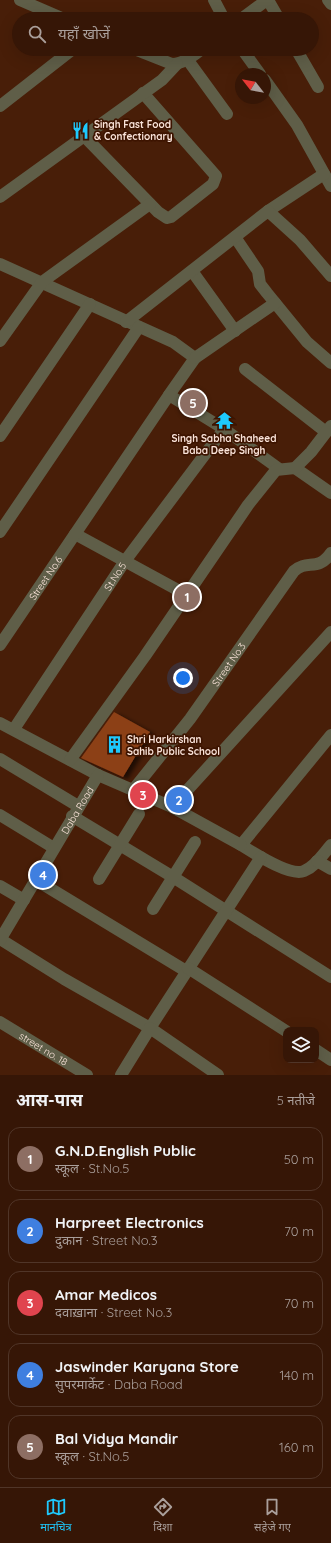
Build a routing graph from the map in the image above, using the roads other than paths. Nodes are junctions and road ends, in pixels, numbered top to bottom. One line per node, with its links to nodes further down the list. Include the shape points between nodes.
1 (20, 0): 6 (street)
2 (214, 0): 7 (street)
3 (268, 0): 8 (street); 9 (street)
4 (328, 0): 5 (street)
5 (331, 4)
6 (48, 12)
7 (220, 12)
8 (251, 12)
9 (275, 12)
10 (64, 56): 20 (street)
11 (150, 56): 15 (street, via 166,63)
12 (191, 56): 15 (street)
13 (247, 56): 16 (street)
14 (300, 56): 17 (street)
15 (182, 62): 19 (street); 21 (street)
16 (256, 68)
17 (318, 87)
18 (271, 88): 23 (street, via 297,125)
19 (143, 93): 22 (street); 26 (street, via 216,176 214,184 171,217 163,216)
20 (0, 106)
21 (227, 114)
22 (84, 136): 25 (street); 26 (street)
23 (324, 174): 24 (street); 27 (street)
24 (331, 186)
25 (0, 197)
26 (150, 204): 32 (street)
27 (268, 211): 28 (street); 31 (street, via 300,240)
28 (235, 237): 30 (street); 33 (street, via 258,271 260,284)
29 (1, 268): 32 (street)
30 (192, 271): 35 (street); 37 (street)
31 (331, 276)
32 (42, 282): 34 (street); 38 (street)
33 (275, 303): 37 (street); 40 (street, via 307,342)
34 (90, 304): 35 (street); 45 (street)
35 (126, 322): 36 (street)
36 (139, 327): 39 (street, via 174,342); 49 (street)
37 (235, 331): 39 (street)
38 (0, 341)
39 (195, 358): 42 (street, Street No.6)
40 (331, 363)
41 (245, 369): 44 (street)
42 (170, 395): 43 (street); 50 (street, Street No.6)
43 (224, 429): 46 (street); 52 (street, St.No.5)
44 (329, 429): 47 (street, via 312,452)
45 (0, 436)
46 (278, 468): 47 (street); 53 (street, via 248,504)
47 (295, 468): 48 (street)
48 (331, 493)
49 (0, 532)
50 (75, 534): 52 (street); 55 (street, Street No.6)
51 (331, 553): 62 (street, Street No.3, via 322,563 303,565 294,571 190,719)
52 (125, 561): 53 (street); 57 (street, St.No.5)
53 (187, 595): 60 (street)
54 (331, 632): 63 (street)
55 (0, 645)
56 (0, 722): 57 (street, Daba Road)
57 (14, 729): 60 (street, Daba Road)
58 (331, 734): 68 (street)
59 (0, 759): 64 (street)
60 (70, 760): 61 (street, Daba Road)
61 (98, 775): 62 (street); 64 (street, Daba Road)
62 (133, 790): 63 (street)
63 (172, 807): 68 (street)
64 (75, 811): 70 (street); 71 (street, Daba Road)
65 (139, 814): 70 (street)
66 (0, 815): 71 (street)
67 (195, 842): 75 (street)
68 (241, 845): 72 (street)
69 (331, 845): 73 (street)
70 (119, 846): 75 (street); 76 (street)
71 (54, 848): 77 (street, Daba Road)
72 (261, 857): 73 (street, via 289,871 297,872 303,872); 81 (street)
73 (317, 862): 74 (street)
74 (331, 869)
75 (173, 877): 80 (street); 81 (street)
76 (100, 879)
77 (36, 880): 79 (street, Daba Road); 83 (street)
78 (0, 886): 79 (street)
79 (24, 900): 82 (street, Daba Road)
80 (153, 909)
81 (227, 911): 83 (street); 84 (street)
82 (0, 940): 86 (street)
83 (187, 970): 86 (street); 87 (street)
84 (331, 977)
85 (0, 1022): 90 (street, street no. 18)
86 (150, 1028): 91 (street); 92 (street)
87 (283, 1029)
88 (319, 1052): 89 (street)
89 (331, 1060)
90 (87, 1075)
91 (121, 1075)
92 (218, 1075)

